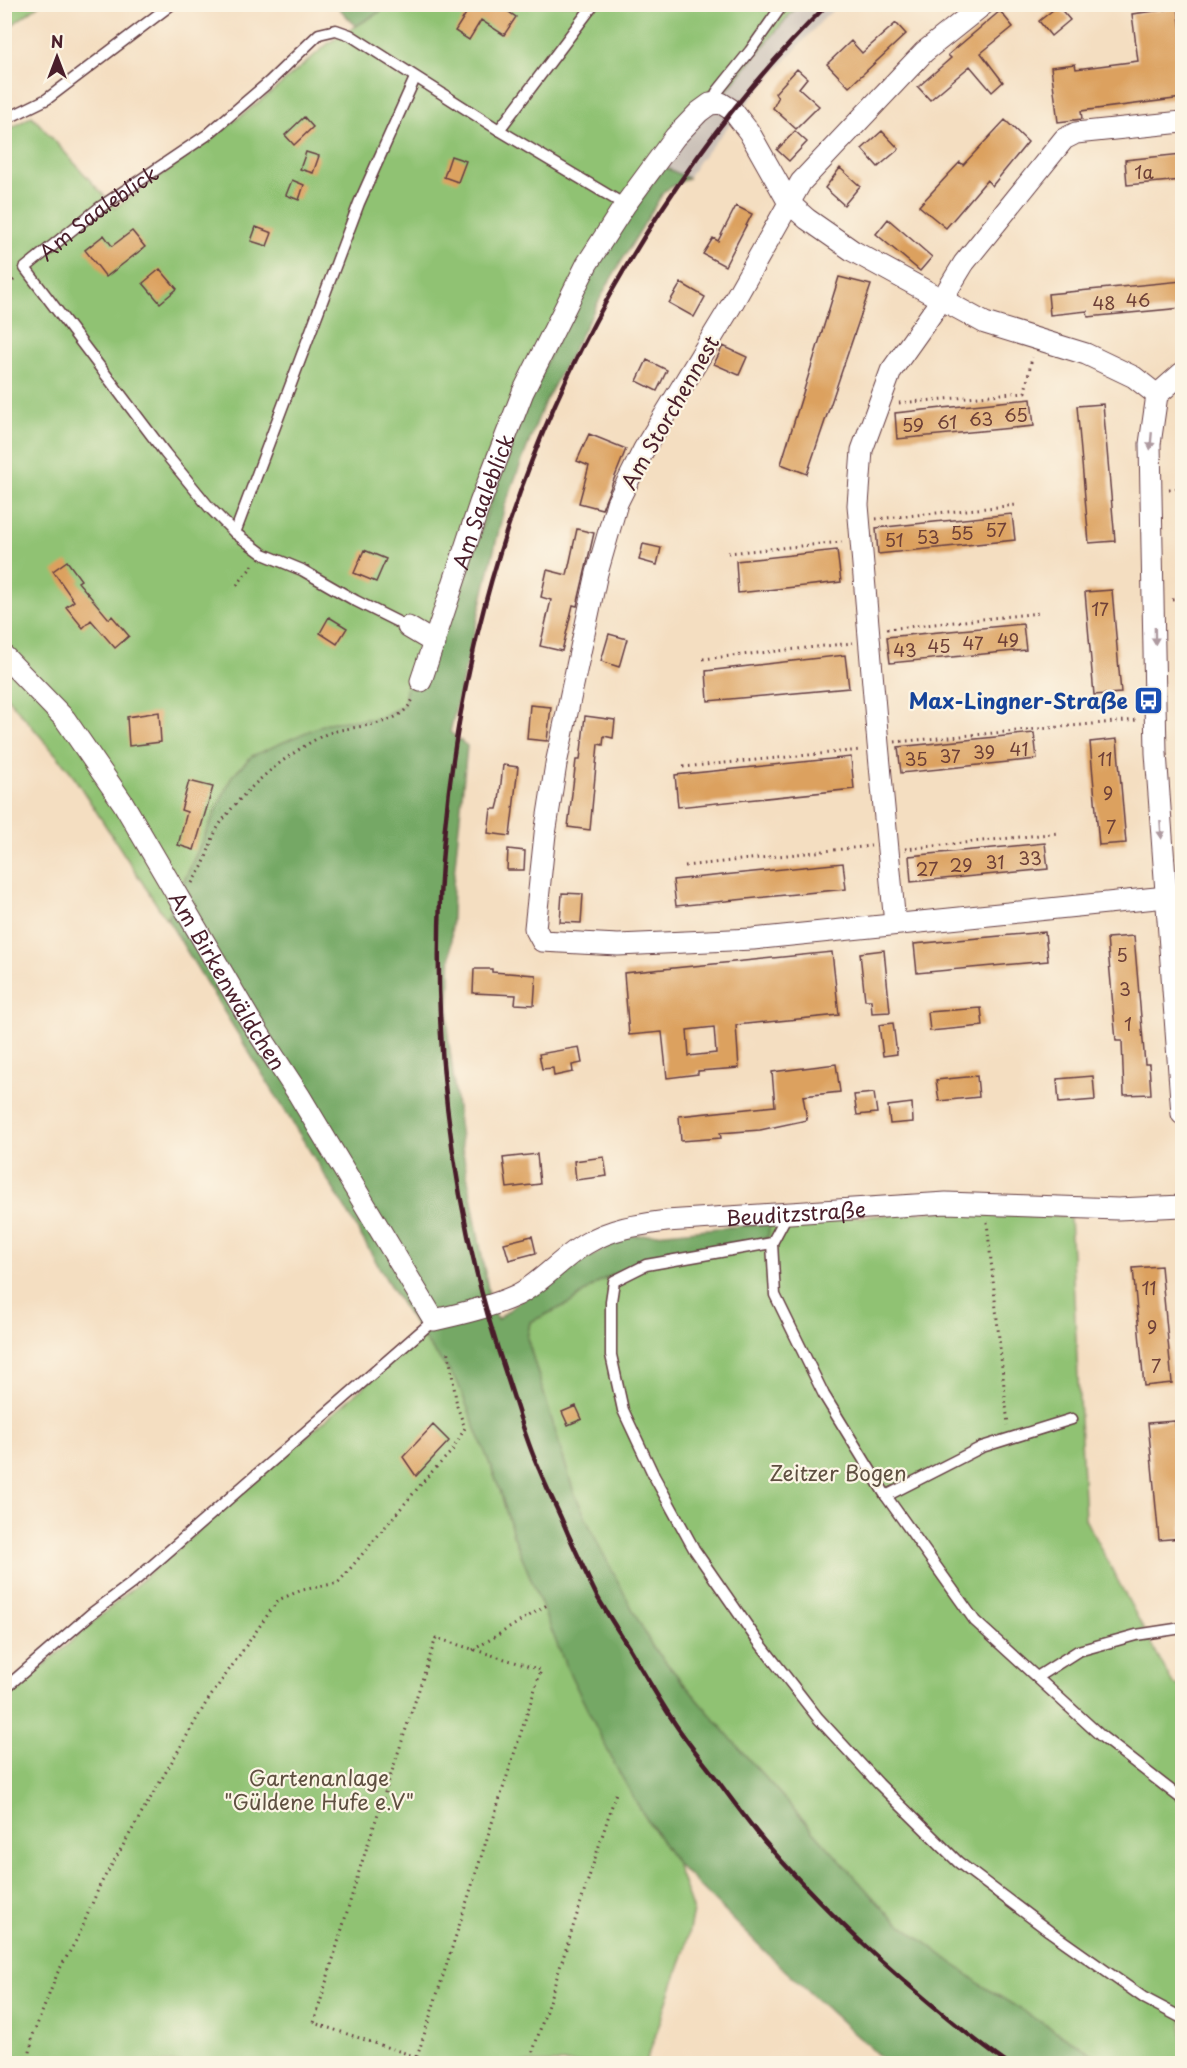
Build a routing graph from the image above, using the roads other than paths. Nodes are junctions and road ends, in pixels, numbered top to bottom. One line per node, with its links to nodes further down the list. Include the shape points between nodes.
1 (172, 4): 7 (lane, via 47,99)
2 (594, 4): 9 (lane)
3 (783, 4): 6 (lane)
4 (984, 4): 10 (street, Am Storchennest, via 924,52 801,182)
5 (415, 78): 9 (lane, Am Saaleblick); 15 (lane, via 359,203); 15 (lane, Am Saaleblick, via 350,35 336,30 319,34 207,135 99,208 26,268 208,507)
6 (710, 104): 10 (street, via 722,103 740,119); 11 (street, Am Saaleblick, via 675,137)
7 (4, 120)
8 (1182, 122): 12 (street, via 1076,133 1064,139 964,263)
9 (499, 130): 11 (lane, Am Saaleblick)
10 (789, 203): 12 (street, via 853,250); 21 (street, Am Storchennest, via 644,449 617,503 597,573 556,764 535,928 542,941 618,945 753,939)
11 (625, 206): 17 (street, Am Saaleblick, via 587,264 524,392 480,503)
12 (942, 299): 14 (street, via 985,322 1086,354 1134,377); 21 (street, via 891,371 862,450 858,505)
13 (1182, 373): 14 (street)
14 (1157, 395): 20 (street, one-way to 20, via 1150,444 1156,753)
15 (235, 533): 16 (lane, Am Saaleblick, via 263,554 302,570)
16 (408, 627): 17 (street)
17 (435, 643): 19 (street, Am Saaleblick)
18 (4, 656): 27 (street, Am Birkenwäldchen, via 65,719 123,803 250,1020)
19 (421, 681)
20 (1166, 897): 21 (street); 22 (street)
21 (895, 924)
22 (1180, 1069): 23 (street)
23 (1182, 1114)
24 (1182, 1206): 25 (street, Beuditzstraße, via 1118,1209 946,1203)
25 (788, 1213): 26 (lane); 27 (street, Beuditzstraße, via 623,1227 586,1243 517,1294)
26 (772, 1243): 29 (lane, via 775,1295 824,1395); 34 (lane, via 646,1265 614,1281 611,1355 623,1410 654,1476 694,1549 755,1637 818,1718 879,1784 958,1863 1144,1998)
27 (434, 1320): 32 (lane, via 131,1584)
28 (1072, 1419): 29 (lane, via 982,1447)
29 (886, 1496): 31 (lane, via 975,1621)
30 (1182, 1628): 31 (lane, via 1136,1635 1078,1651)
31 (1037, 1677): 33 (lane, via 1101,1736)
32 (4, 1689)
33 (1182, 1799)
34 (1182, 2018)

